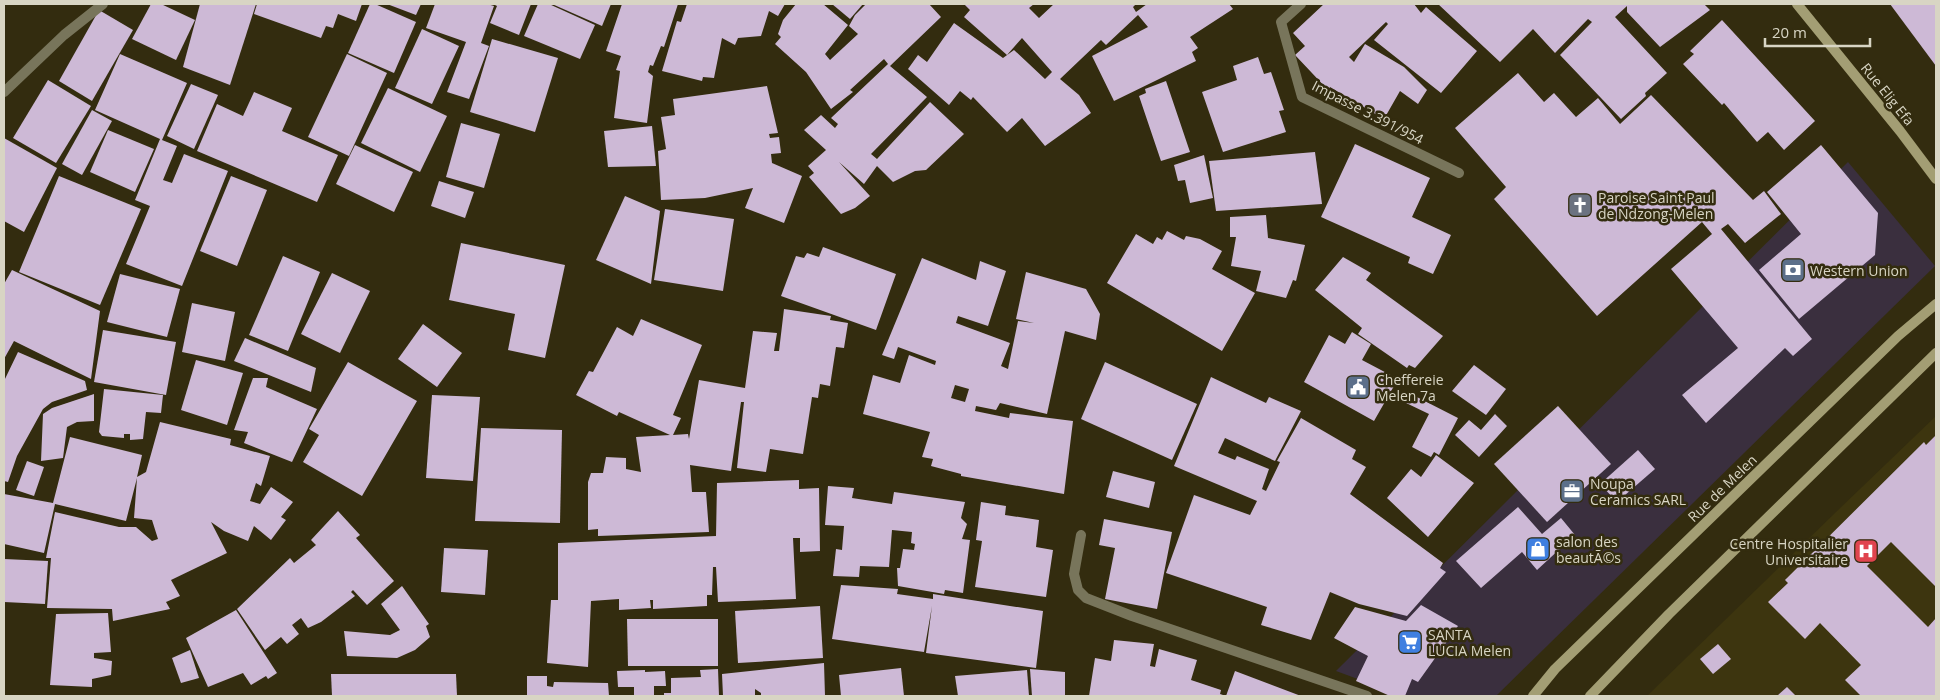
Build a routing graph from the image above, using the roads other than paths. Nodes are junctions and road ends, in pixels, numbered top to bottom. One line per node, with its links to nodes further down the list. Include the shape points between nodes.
1 (104, 4): 4 (street, via 64,35)
2 (1301, 4): 5 (street, Impasse 3.391/954, via 1281,22 1302,97)
3 (1797, 4): 6 (main road, Rue Elig Efa)
4 (4, 92)
5 (1459, 173)
6 (1936, 179)
7 (1936, 304): 11 (main road, Rue de Melen, via 1898,336 1555,669)
8 (1936, 353): 12 (main road, via 1669,614)
9 (1080, 535): 10 (street, via 1074,574 1078,590 1086,598)
10 (1367, 696)
11 (1533, 696)
12 (1590, 696)

